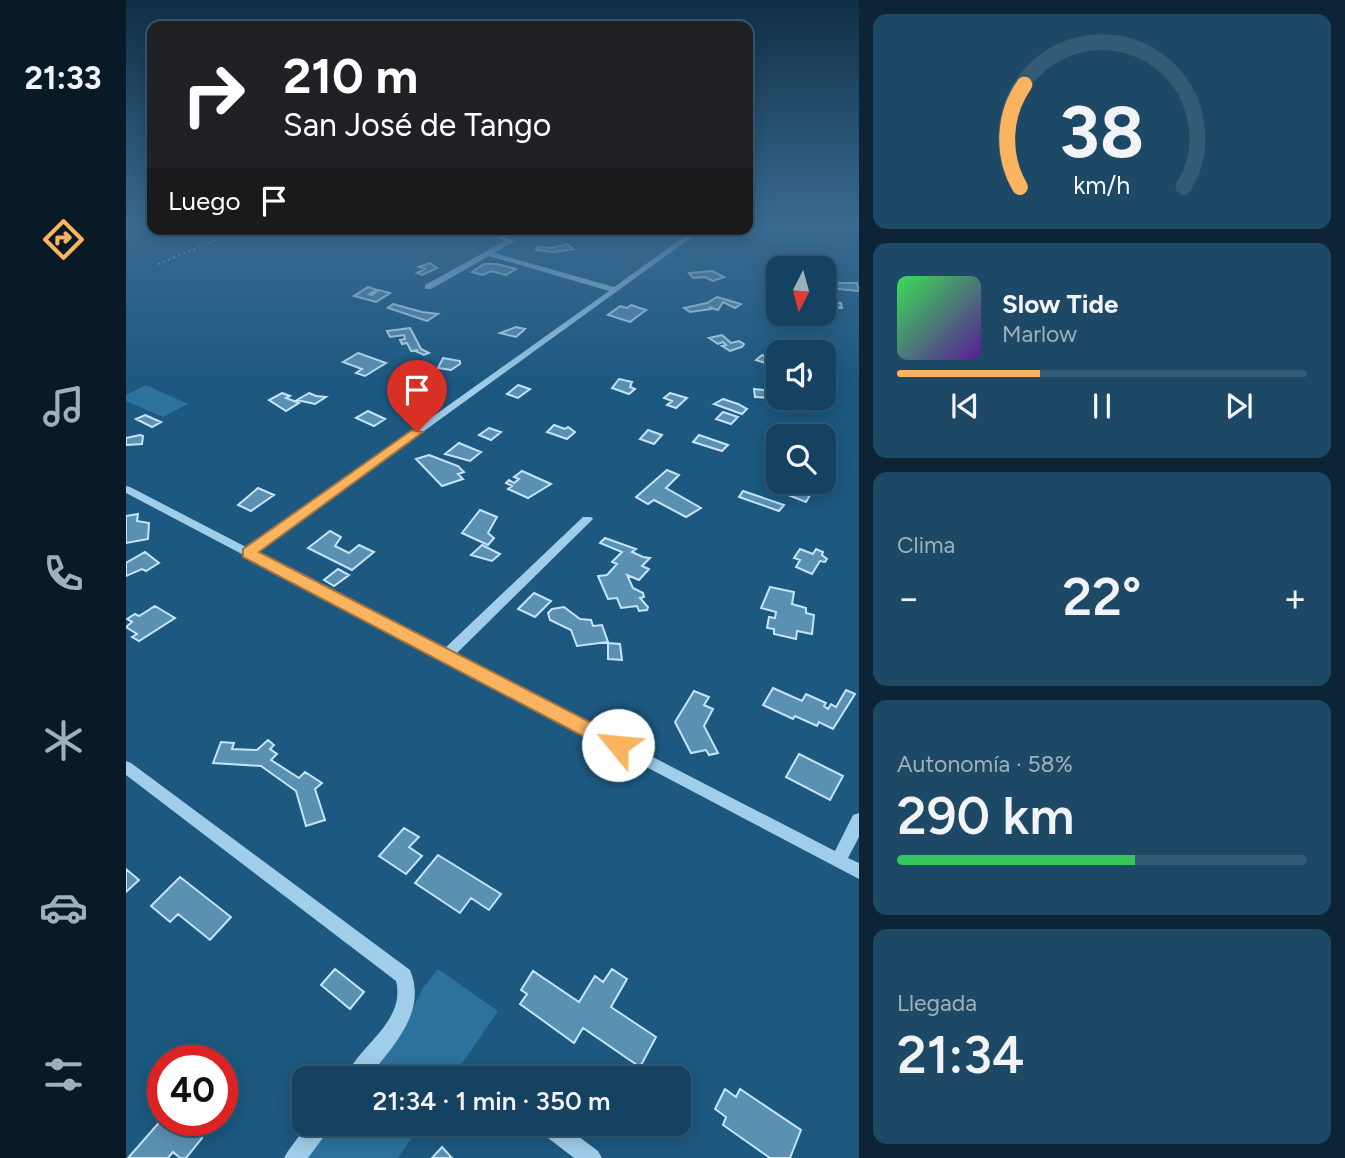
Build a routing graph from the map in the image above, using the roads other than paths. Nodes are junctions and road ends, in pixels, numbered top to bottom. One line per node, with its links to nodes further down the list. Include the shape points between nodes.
1 (442, 279): 4 (street)
2 (576, 279): 5 (street)
3 (630, 279): 5 (street)
4 (428, 287)
5 (615, 290): 8 (street)
6 (126, 489): 8 (street)
7 (587, 519): 9 (street)
8 (248, 553): 9 (street)
9 (446, 655): 12 (street)
10 (126, 768): 14 (street, via 404,976 409,991 406,1007)
11 (859, 820): 12 (street)
12 (838, 861): 13 (street)
13 (859, 872)
14 (364, 1066)
15 (312, 1136): 17 (street)
16 (562, 1136): 18 (street)
17 (295, 1158)
18 (591, 1158)

